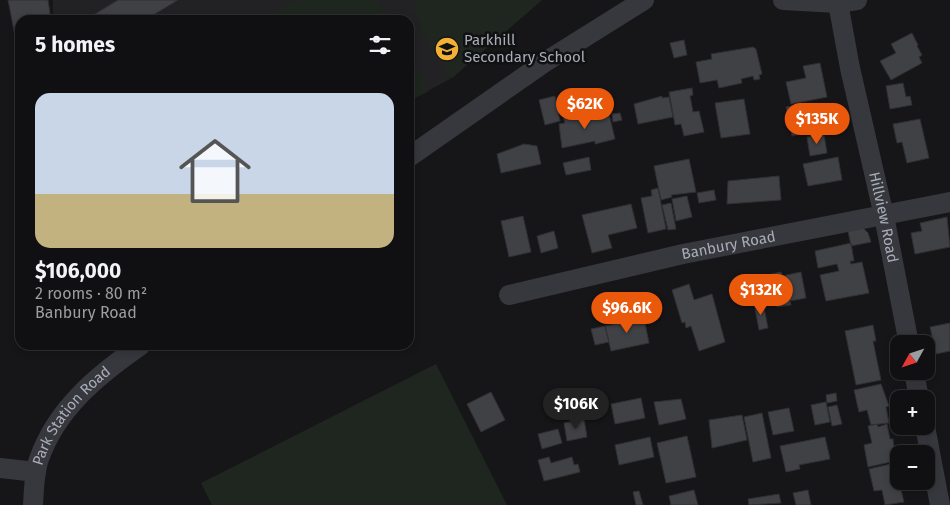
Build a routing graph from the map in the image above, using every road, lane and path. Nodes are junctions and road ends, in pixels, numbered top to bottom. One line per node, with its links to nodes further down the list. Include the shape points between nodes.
1 (644, 0): 5 (street, via 545,62)
2 (783, 0): 3 (street)
3 (809, 1): 4 (street)
4 (847, 2): 7 (street, Hillview Road, via 850,68)
5 (414, 154)
6 (950, 202): 7 (street, Banbury Road)
7 (884, 216): 8 (street, Banbury Road, via 683,254); 9 (street, Hillview Road)
8 (509, 295)
9 (907, 335)
10 (134, 350): 13 (street, Park Station Road, via 110,367 74,401 53,427)
11 (927, 435): 15 (street)
12 (0, 468): 13 (street)
13 (36, 472): 14 (street, Park Station Road)
14 (33, 505)
15 (940, 505)

